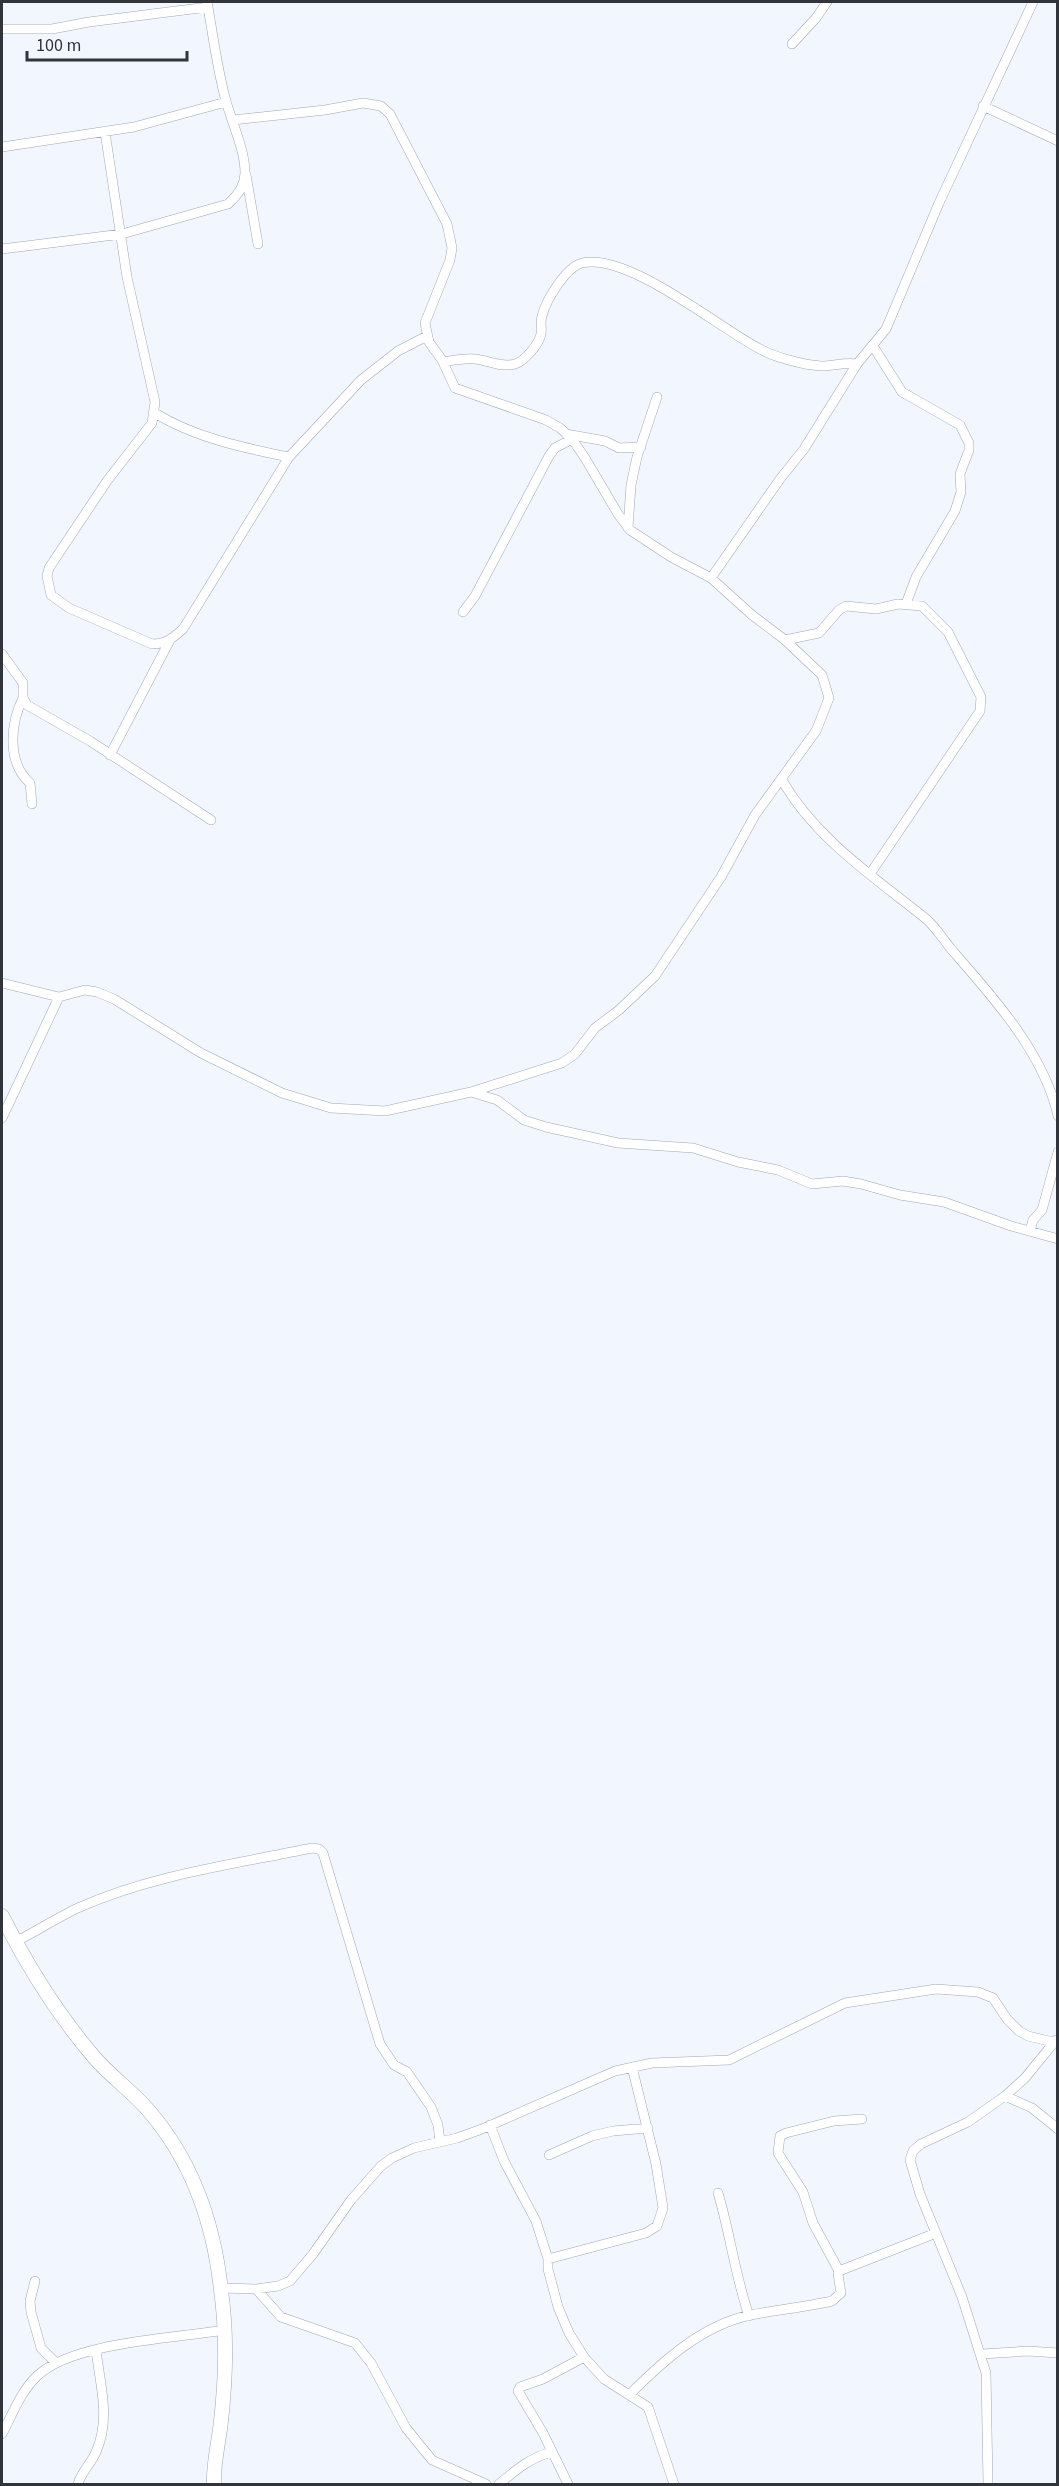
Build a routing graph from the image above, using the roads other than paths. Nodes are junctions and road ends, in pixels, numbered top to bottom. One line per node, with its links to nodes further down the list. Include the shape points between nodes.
1 (827, 2): 5 (street)
2 (1034, 2): 7 (street)
3 (208, 4): 4 (street, via 52,29); 6 (street)
4 (2, 28)
5 (792, 44)
6 (226, 102): 8 (street); 9 (street)
7 (982, 106): 10 (street); 17 (street, via 886,329)
8 (233, 120): 12 (street); 16 (street, via 363,103 381,106 390,114 451,236 450,260 425,323)
9 (105, 132): 11 (street); 13 (street)
10 (1058, 141)
11 (2, 147)
12 (245, 173): 13 (street, via 239,192 228,204); 14 (street)
13 (122, 234): 15 (street); 21 (street)
14 (258, 244)
15 (2, 249)
16 (427, 336): 18 (street); 24 (street, via 398,351 361,380)
17 (873, 346): 19 (street); 27 (street, via 902,392 960,425 969,443 955,511 916,577)
18 (443, 362): 19 (street, via 475,359 516,364 541,336 542,316 566,274 583,263 593,262 624,270 658,286 775,356 818,366); 22 (street, via 459,391 546,420)
19 (857, 364): 26 (street, via 822,423)
20 (657, 397): 23 (street)
21 (155, 412): 24 (street, via 169,422 223,441); 29 (street, via 152,423 107,481 49,568 48,586 51,595 69,608 116,630 152,644)
22 (569, 437): 23 (street, via 605,441 620,448); 25 (street); 28 (street, via 549,456)
23 (641, 447): 25 (street, via 631,485)
24 (289, 457): 29 (street, via 183,629)
25 (628, 528): 26 (street)
26 (711, 578): 30 (street)
27 (906, 604): 30 (street, via 876,609 846,606 819,633); 37 (street, via 922,606 948,632 978,689 982,705)
28 (463, 612)
29 (170, 640): 33 (street)
30 (785, 640): 34 (street, via 822,675 829,698 816,731)
31 (2, 654): 32 (street, via 23,683)
32 (23, 698): 33 (street, via 27,705); 35 (street, via 17,710 14,758 21,775 30,783)
33 (110, 755): 36 (street)
34 (782, 780): 37 (street, via 825,834); 40 (street, via 655,976 595,1028 575,1054 562,1063)
35 (32, 804)
36 (211, 819)
37 (870, 874): 41 (street, via 928,920 981,984 1039,1064)
38 (2, 983): 39 (street)
39 (59, 997): 40 (street, via 85,990 97,992 201,1053 282,1092 331,1108 385,1111); 42 (street)
40 (471, 1092): 44 (street, via 497,1100 524,1120 546,1127 618,1143 693,1148 778,1170 812,1184 843,1181 900,1196 945,1202)
41 (1058, 1116)
42 (2, 1118)
43 (1058, 1152): 44 (street, via 1042,1210)
44 (1030, 1231): 45 (street)
45 (1058, 1239)
46 (2, 1916): 47 (main road)
47 (15, 1942): 55 (street, via 79,1908 121,1892 319,1849 380,2044 394,2065 407,2072 431,2107); 62 (main road, via 70,2027 95,2059 148,2110 192,2176 214,2247)
48 (1055, 2040): 49 (street, via 1019,2031 988,1995 936,1989 845,2002 729,2060); 50 (street)
49 (632, 2067): 52 (street); 53 (street)
50 (1005, 2096): 54 (street, via 1032,2108); 58 (street, via 968,2122 913,2151 910,2160)
51 (862, 2119): 60 (street, via 834,2121 786,2133 780,2136 778,2145 778,2153 803,2192 813,2223)
52 (490, 2126): 55 (street); 59 (street, via 504,2162 536,2221)
53 (648, 2128): 56 (street, via 592,2136); 59 (street, via 663,2208 657,2226 646,2233)
54 (1058, 2128)
55 (440, 2142): 63 (street, via 414,2148 381,2166 290,2281)
56 (549, 2155)
57 (718, 2193): 64 (street)
58 (936, 2233): 60 (street); 67 (street)
59 (548, 2259): 69 (street, via 558,2307)
60 (839, 2271): 64 (street, via 841,2294 832,2301)
61 (35, 2282): 70 (street, via 31,2312 41,2348)
62 (221, 2288): 63 (street); 65 (main road)
63 (255, 2289): 76 (street, via 280,2317 355,2343 406,2428 432,2460)
64 (749, 2316): 71 (street, via 696,2337)
65 (225, 2330): 66 (street); 75 (main road, via 224,2391)
66 (96, 2350): 70 (street); 74 (street, via 104,2401 102,2435)
67 (982, 2354): 68 (street, via 1028,2350); 80 (street, via 986,2373)
68 (1058, 2354)
69 (584, 2357): 71 (street, via 604,2379); 73 (street, via 518,2391)
70 (55, 2362): 72 (street, via 30,2383)
71 (628, 2395): 79 (street, via 643,2402 651,2412)
72 (2, 2434)
73 (552, 2452): 77 (street, via 539,2455); 78 (street)
74 (78, 2484)
75 (214, 2484)
76 (486, 2484)
77 (500, 2484)
78 (568, 2484)
79 (674, 2484)
80 (988, 2484)

